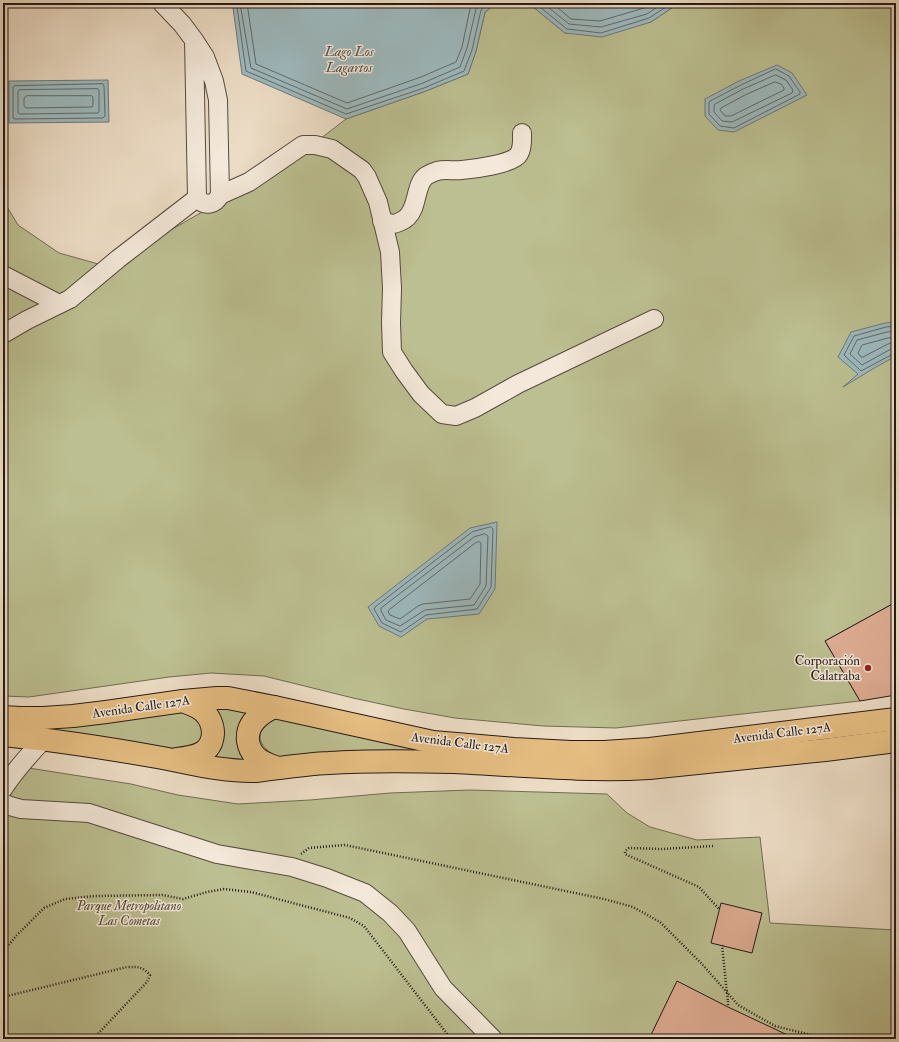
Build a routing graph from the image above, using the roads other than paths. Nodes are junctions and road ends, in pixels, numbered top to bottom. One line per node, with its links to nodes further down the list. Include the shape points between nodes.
1 (162, 3): 2 (lane)
2 (194, 40): 4 (lane, via 205,56 218,100); 5 (lane)
3 (522, 133): 6 (lane, via 522,147 514,159 496,165 438,171 426,176 421,182 412,210 407,217 393,225)
4 (220, 195): 5 (lane, via 214,202 205,204); 6 (lane, via 249,182 303,145 315,145 332,149 362,170 378,202)
5 (197, 198): 8 (lane, via 70,299)
6 (382, 221): 9 (lane, via 390,252 392,352 421,394 442,414 456,416 475,408 518,384)
7 (3, 275): 8 (lane)
8 (59, 304): 10 (lane)
9 (654, 319)
10 (3, 334)
11 (183, 700): 12 (main road, Avenida Calle 127A, via 228,698); 13 (main road, Avenida Calle 127A, via 73,716); 18 (main road, via 198,707 208,717 213,728 213,740 209,748 199,755)
12 (274, 706): 14 (main road, Avenida Calle 127A, via 433,742 571,752 650,749); 19 (main road, via 257,717 248,729 247,736 251,751 257,758)
13 (3, 717)
14 (896, 719)
15 (3, 735): 16 (main road, Avenida Calle 127A)
16 (44, 740): 18 (main road, Avenida Calle 127A); 20 (lane, via 19,766)
17 (896, 741): 19 (main road, Avenida Calle 127A, via 624,769 384,761)
18 (170, 759): 19 (main road, Avenida Calle 127A, via 231,770 256,771)
19 (278, 768)
20 (3, 789)
21 (3, 803): 22 (lane, via 21,809 89,813 217,854 292,867 364,893 390,913 407,931 443,988)
22 (493, 1039)

